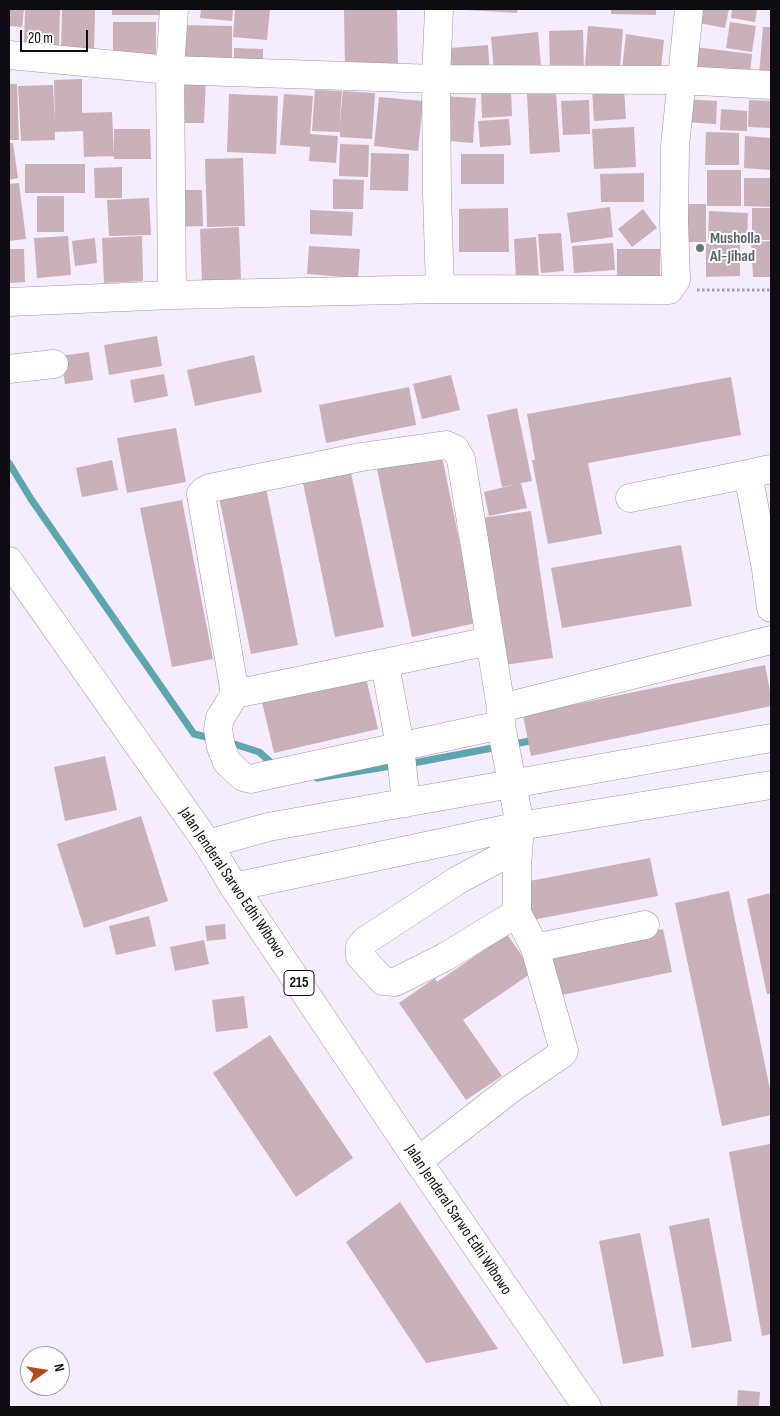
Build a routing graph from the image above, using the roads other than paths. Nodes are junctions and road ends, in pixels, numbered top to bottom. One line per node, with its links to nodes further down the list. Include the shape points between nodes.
1 (174, 9): 5 (street)
2 (440, 9): 6 (street)
3 (689, 9): 7 (street)
4 (9, 55): 5 (street)
5 (170, 70): 6 (street); 10 (street)
6 (436, 79): 7 (street); 9 (street)
7 (681, 80): 8 (street); 9 (street, via 674,221 676,280 669,290)
8 (771, 85)
9 (440, 289): 10 (street)
10 (172, 295): 11 (street)
11 (9, 302)
12 (54, 364): 13 (street)
13 (9, 369)
14 (759, 472): 15 (street); 17 (street)
15 (630, 498)
16 (9, 561): 30 (street, Jalan Jenderal Sarwo Edhi Wibowo / 215)
17 (769, 568): 18 (street)
18 (771, 608)
19 (771, 640): 23 (street)
20 (490, 641): 21 (street); 22 (street, via 461,459 455,449 446,445 361,457 210,488 201,494); 23 (street)
21 (385, 664): 22 (street); 25 (street)
22 (235, 694): 25 (street, via 220,718 218,729 227,762 243,777 260,777)
23 (501, 716): 25 (street); 26 (street)
24 (771, 738): 26 (street)
25 (400, 746): 28 (street)
26 (511, 784): 28 (street); 29 (street)
27 (771, 785): 29 (street)
28 (406, 803): 30 (street, via 268,827)
29 (519, 837): 31 (street); 32 (street); 32 (street, via 364,941 360,956 383,981 396,982)
30 (208, 844): 31 (street, Jalan Jenderal Sarwo Edhi Wibowo / 215)
31 (234, 887): 35 (street, Jalan Jenderal Sarwo Edhi Wibowo / 215)
32 (518, 913): 34 (street)
33 (645, 925): 34 (street)
34 (535, 948): 35 (street, via 564,1048 562,1054 512,1088)
35 (418, 1161): 36 (street, Jalan Jenderal Sarwo Edhi Wibowo / 215)
36 (586, 1407)

